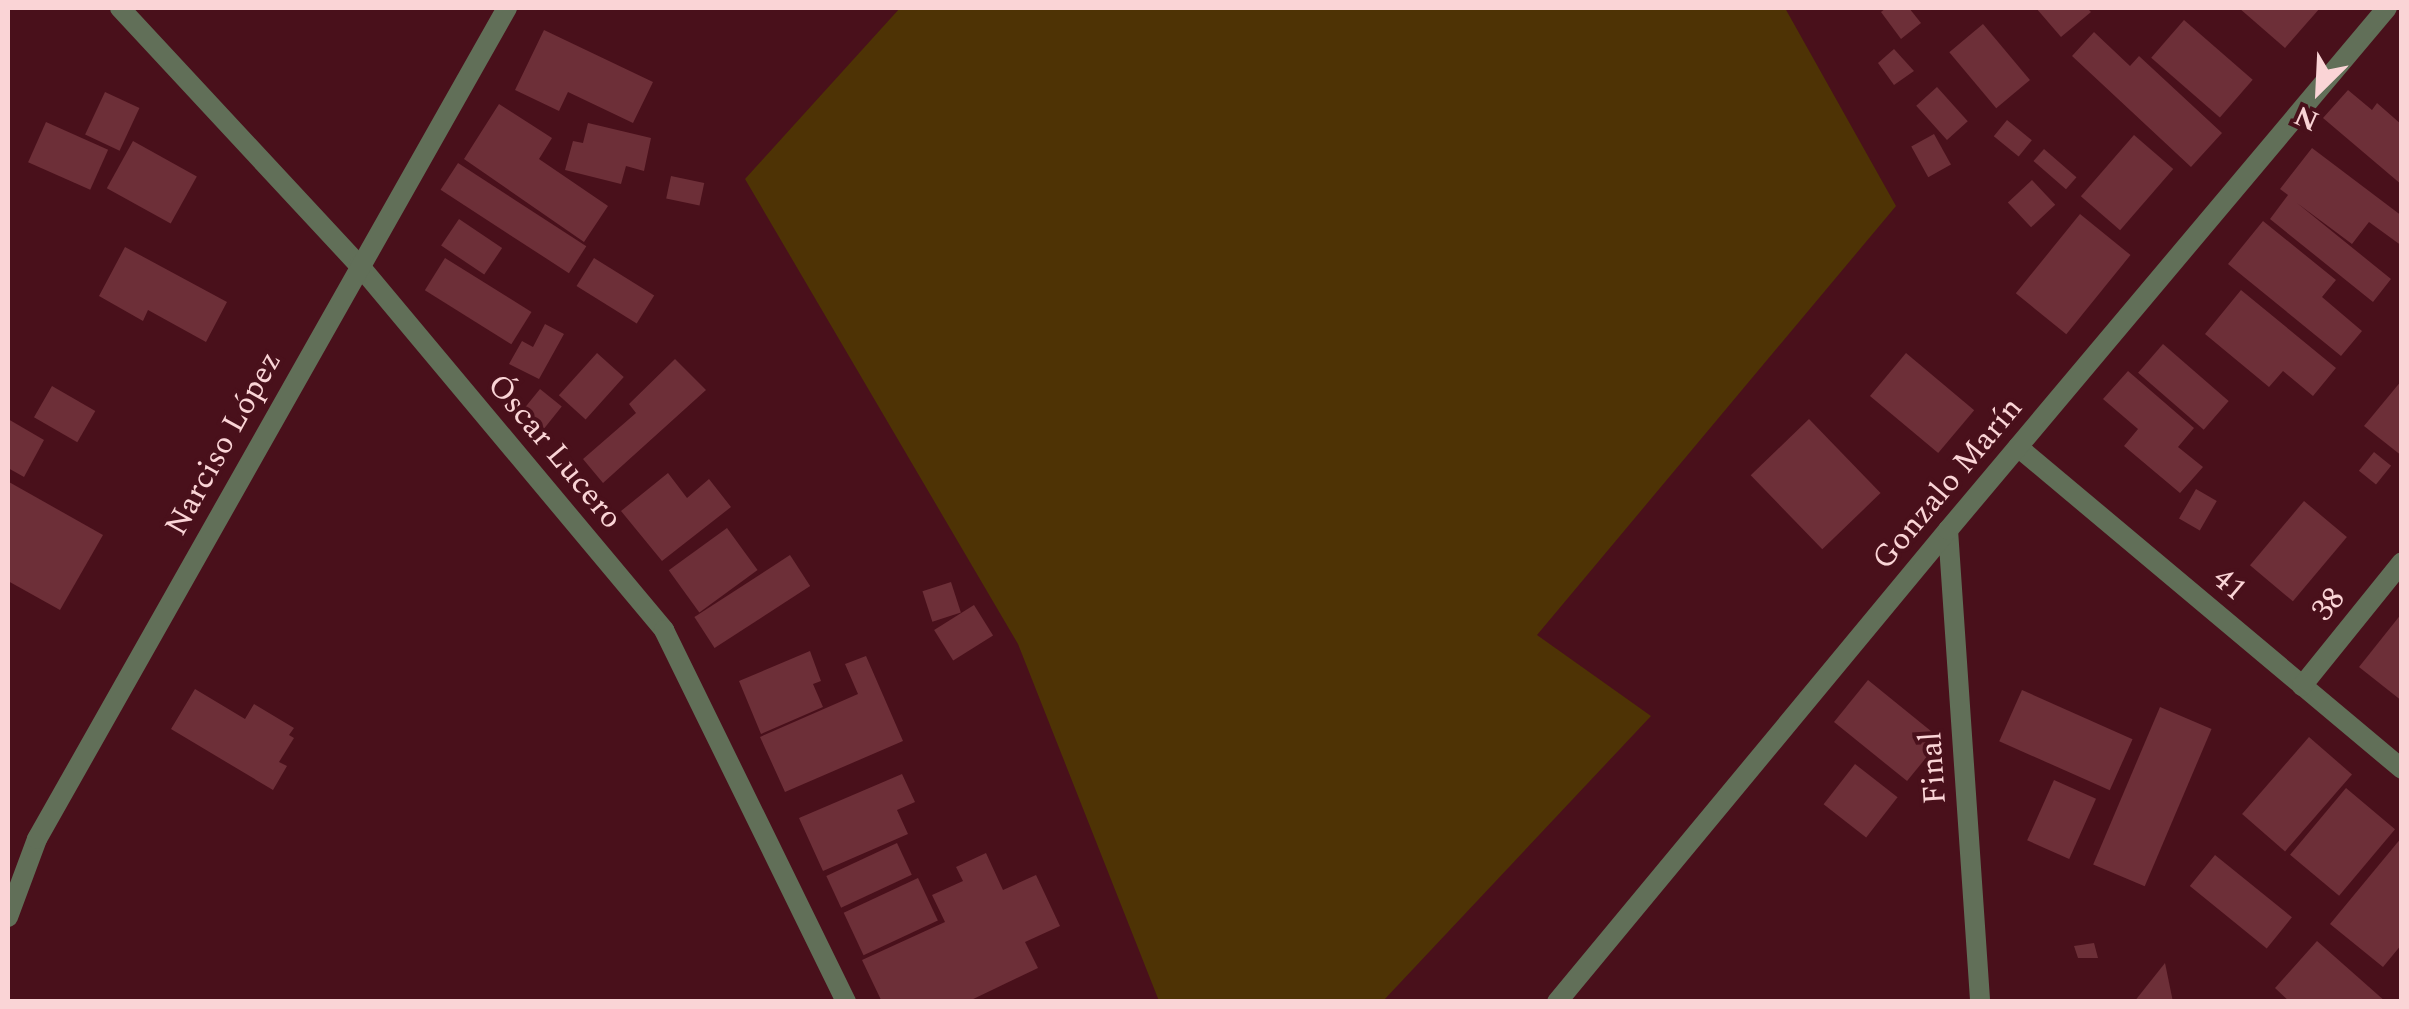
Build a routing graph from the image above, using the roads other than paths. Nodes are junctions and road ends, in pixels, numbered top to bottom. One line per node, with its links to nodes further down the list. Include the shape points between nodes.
1 (120, 8): 4 (street, Óscar Lucero)
2 (507, 8): 4 (street, Narciso López)
3 (2387, 8): 5 (street, Gonzalo Marín)
4 (359, 264): 10 (street, Narciso López, via 37,840); 11 (street, Óscar Lucero, via 664,630)
5 (2018, 447): 6 (street, Gonzalo Marín); 8 (street, 41)
6 (1948, 530): 12 (street, Gonzalo Marín); 13 (street, Final)
7 (2402, 562): 8 (street, 38)
8 (2302, 686): 9 (street, 41)
9 (2402, 769)
10 (8, 916)
11 (846, 1002)
12 (1557, 1002)
13 (1980, 1002)

